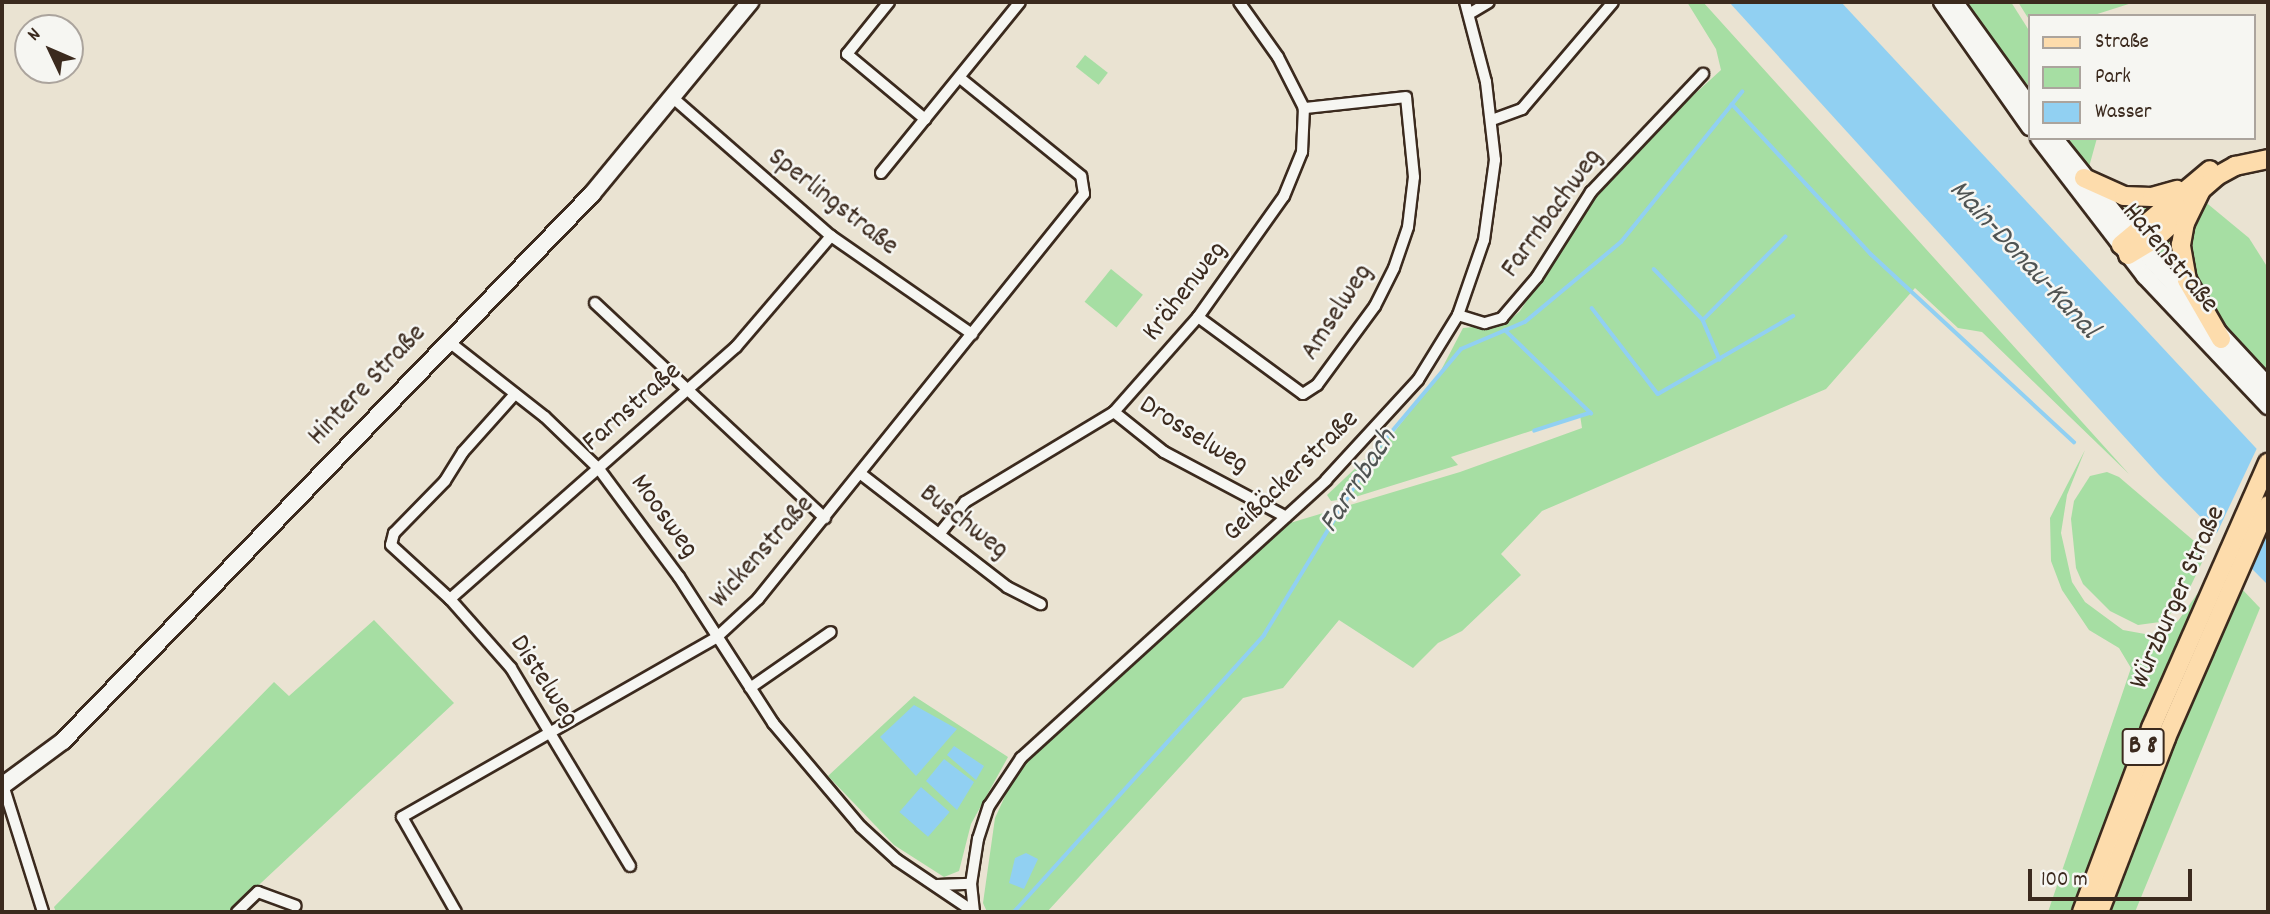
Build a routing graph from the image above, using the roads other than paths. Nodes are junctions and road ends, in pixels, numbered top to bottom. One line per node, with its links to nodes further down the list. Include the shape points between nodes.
1 (750, 2): 13 (street, Hintere Straße)
2 (889, 2): 16 (street, via 847,54)
3 (1020, 2): 12 (street)
4 (1239, 2): 15 (street, Krähenweg, via 1278,57)
5 (1465, 2): 10 (street, Geißäckerstraße)
6 (1489, 2): 10 (street)
7 (1613, 2): 17 (street, via 1522,108)
8 (1942, 2): 18 (street)
9 (1954, 2): 14 (street)
10 (1469, 14): 17 (street, Geißäckerstraße)
11 (1703, 74): 30 (street, Farrnbachweg, via 1591,192 1537,277 1502,318 1485,323)
12 (960, 78): 16 (street); 32 (street, Wickenstraße, via 1082,176 1084,194)
13 (672, 97): 27 (street, Sperlingstraße); 34 (street, Hintere Straße, via 592,194)
14 (2028, 104)
15 (1304, 108): 31 (street, Krähenweg, via 1302,152 1284,196); 31 (street, Amselweg, via 1406,97 1414,177 1408,227 1375,306 1317,385 1303,394)
16 (925, 119): 23 (street)
17 (1492, 120): 30 (street, Geißäckerstraße, via 1491,206 1475,274)
18 (2028, 124)
19 (2041, 140): 28 (street, Hafenstraße)
20 (2056, 140): 24 (street, Hafenstraße)
21 (2268, 148): 25 (main road, via 2227,160)
22 (2268, 159): 26 (main road, via 2235,166 2217,176)
23 (881, 173)
24 (2084, 178): 25 (main road, via 2124,196 2152,197); 28 (street, Hafenstraße)
25 (2183, 188): 28 (main road)
26 (2190, 207): 28 (main road); 33 (main road, via 2182,261 2196,300)
27 (831, 236): 32 (street, Sperlingstraße); 36 (street, Farnstraße, via 769,312)
28 (2130, 245): 33 (street, Hafenstraße); 38 (street, Hafenstraße)
29 (595, 303): 36 (street)
30 (1458, 315): 44 (street, Geißäckerstraße, via 1431,362 1391,413)
31 (1198, 317): 39 (street, Krähenweg)
32 (972, 334): 42 (street, Wickenstraße)
33 (2221, 339): 35 (street, Hafenstraße)
34 (447, 341): 37 (street, Moosweg); 53 (street, Hintere Straße, via 62,741)
35 (2268, 386)
36 (688, 391): 41 (street, Farnstraße); 45 (street)
37 (515, 394): 41 (street, Moosweg); 47 (street, Distelweg, via 463,452 445,481 394,533 391,545)
38 (2268, 406)
39 (1114, 412): 44 (street, Drosselweg, via 1164,452); 46 (street, Krähenweg, via 965,502)
40 (2268, 463): 62 (main road, Würzburger Straße / B 8, via 2151,728)
41 (599, 469): 47 (street, Farnstraße); 50 (street, Moosweg, via 650,535)
42 (861, 474): 45 (street, Wickenstraße); 46 (street, Buschweg)
43 (2268, 505): 63 (main road, Würzburger Straße / B 8, via 2224,598)
44 (1286, 517): 55 (street, Geißäckerstraße, via 1021,758 989,806)
45 (825, 518): 50 (street, Wickenstraße, via 758,599)
46 (940, 533): 48 (street, Buschweg, via 1007,587)
47 (450, 599): 52 (street, Distelweg, via 512,668)
48 (1041, 604)
49 (831, 632): 51 (street)
50 (717, 637): 51 (street, Moosweg); 52 (street, Wickenstraße)
51 (750, 688): 56 (street, Moosweg, via 773,723 862,827 897,860)
52 (550, 731): 54 (street, Distelweg); 60 (street, Wickenstraße, via 402,817)
53 (2, 784): 58 (street)
54 (630, 866)
55 (971, 884): 56 (street); 61 (street, Geißäckerstraße)
56 (937, 885): 61 (street, Moosweg)
57 (296, 906): 59 (street, via 258,892)
58 (43, 912)
59 (237, 912)
60 (456, 912)
61 (974, 912)
62 (2082, 912)
63 (2099, 912)

